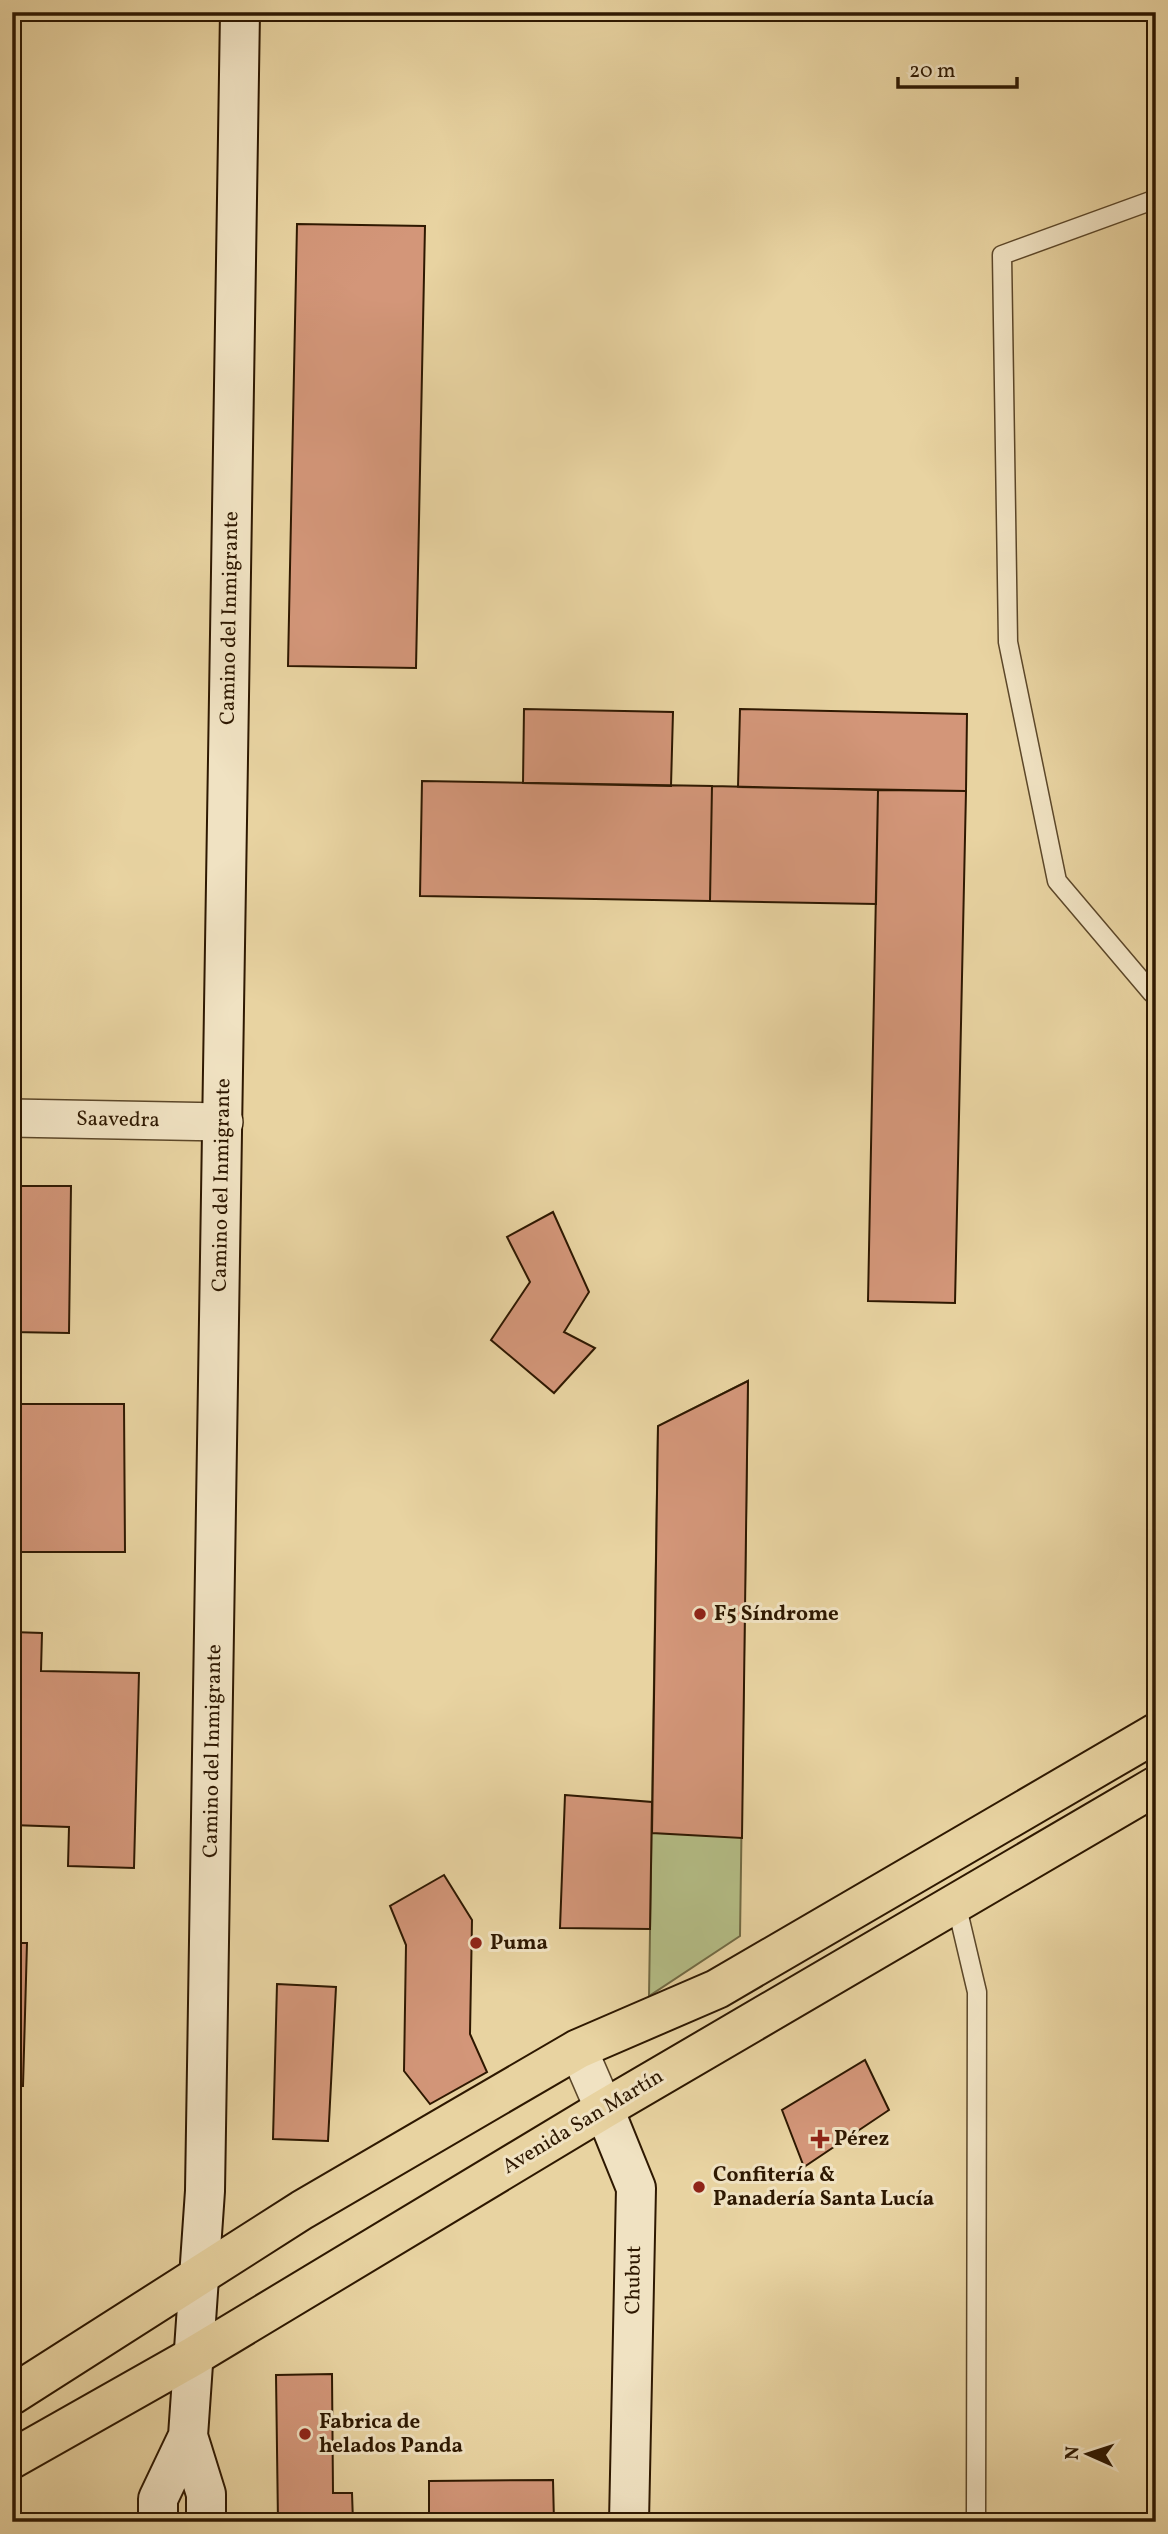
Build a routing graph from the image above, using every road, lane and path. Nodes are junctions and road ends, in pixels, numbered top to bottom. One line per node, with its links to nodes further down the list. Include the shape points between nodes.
1 (240, 12): 5 (main road, Camino del Inmigrante)
2 (1156, 199): 3 (lane, via 1002,255 1009,642 1057,881)
3 (1156, 994)
4 (12, 1118): 5 (street, Saavedra)
5 (224, 1122): 11 (main road, Camino del Inmigrante)
6 (1156, 1733): 9 (main road, via 718,1989)
7 (1156, 1786): 8 (main road, Avenida San Martín)
8 (956, 1903): 10 (main road, Avenida San Martín); 19 (lane, via 977,1992)
9 (578, 2049): 10 (street, Chubut); 11 (main road, via 302,2210)
10 (604, 2109): 12 (main road, Avenida San Martín); 18 (main road, Chubut, via 636,2188)
11 (200, 2277): 12 (main road, Camino del Inmigrante); 13 (main road)
12 (194, 2356): 14 (main road, Camino del Inmigrante); 15 (main road, Avenida San Martín)
13 (12, 2395)
14 (188, 2436): 16 (main road, via 158,2499); 17 (main road, via 206,2494)
15 (12, 2459)
16 (158, 2522)
17 (206, 2522)
18 (629, 2522)
19 (976, 2522)

